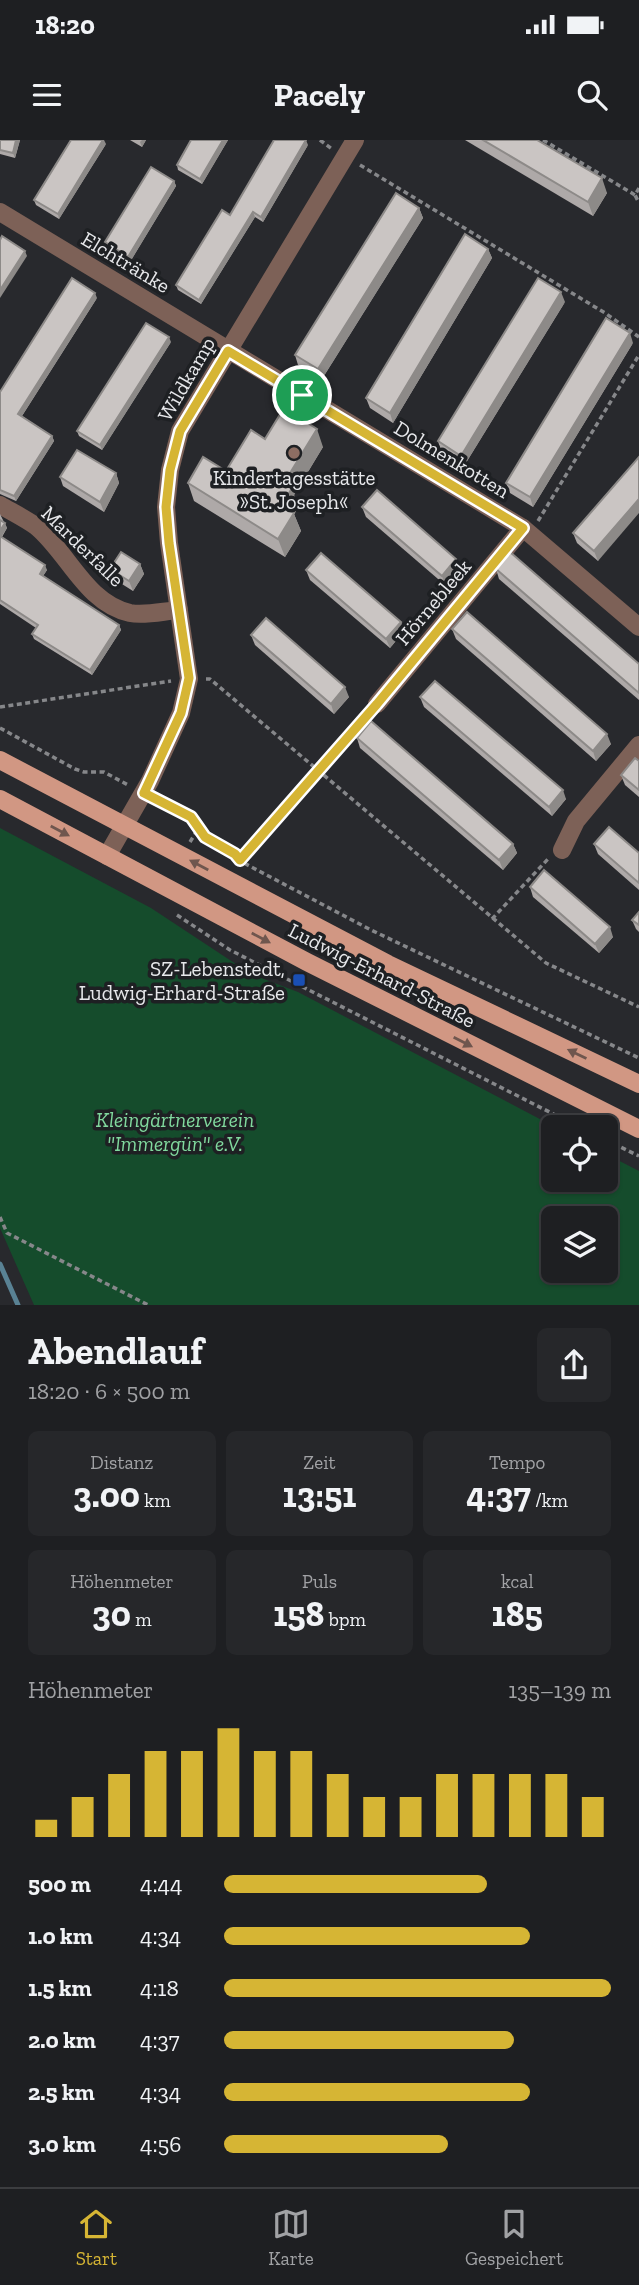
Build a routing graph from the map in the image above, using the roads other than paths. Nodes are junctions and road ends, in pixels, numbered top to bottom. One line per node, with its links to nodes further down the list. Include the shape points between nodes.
1 (355, 140): 3 (street, Wildkamp)
2 (0, 212): 3 (street, Elchtränke)
3 (228, 351): 5 (street, Dolmenkotten); 6 (street, Wildkamp, via 180,431 170,470 166,507)
4 (0, 505): 6 (street, Marderfalle, via 37,527 95,595 116,608 132,613)
5 (527, 531): 7 (street, Dolmenkotten); 8 (street, Hörnebleek)
6 (178, 610): 12 (street, Wildkamp, via 189,678 181,713)
7 (639, 627)
8 (377, 704)
9 (639, 745): 13 (street, via 576,821)
10 (0, 760): 12 (main road, Ludwig-Erhard-Straße)
11 (0, 799): 14 (main road, Ludwig-Erhard-Straße, one-way to 14)
12 (124, 826): 14 (street); 15 (main road, Ludwig-Erhard-Straße, one-way to 12, via 388,964)
13 (562, 850)
14 (107, 856): 16 (main road, Ludwig-Erhard-Straße, one-way to 16)
15 (639, 1084)
16 (639, 1129)

